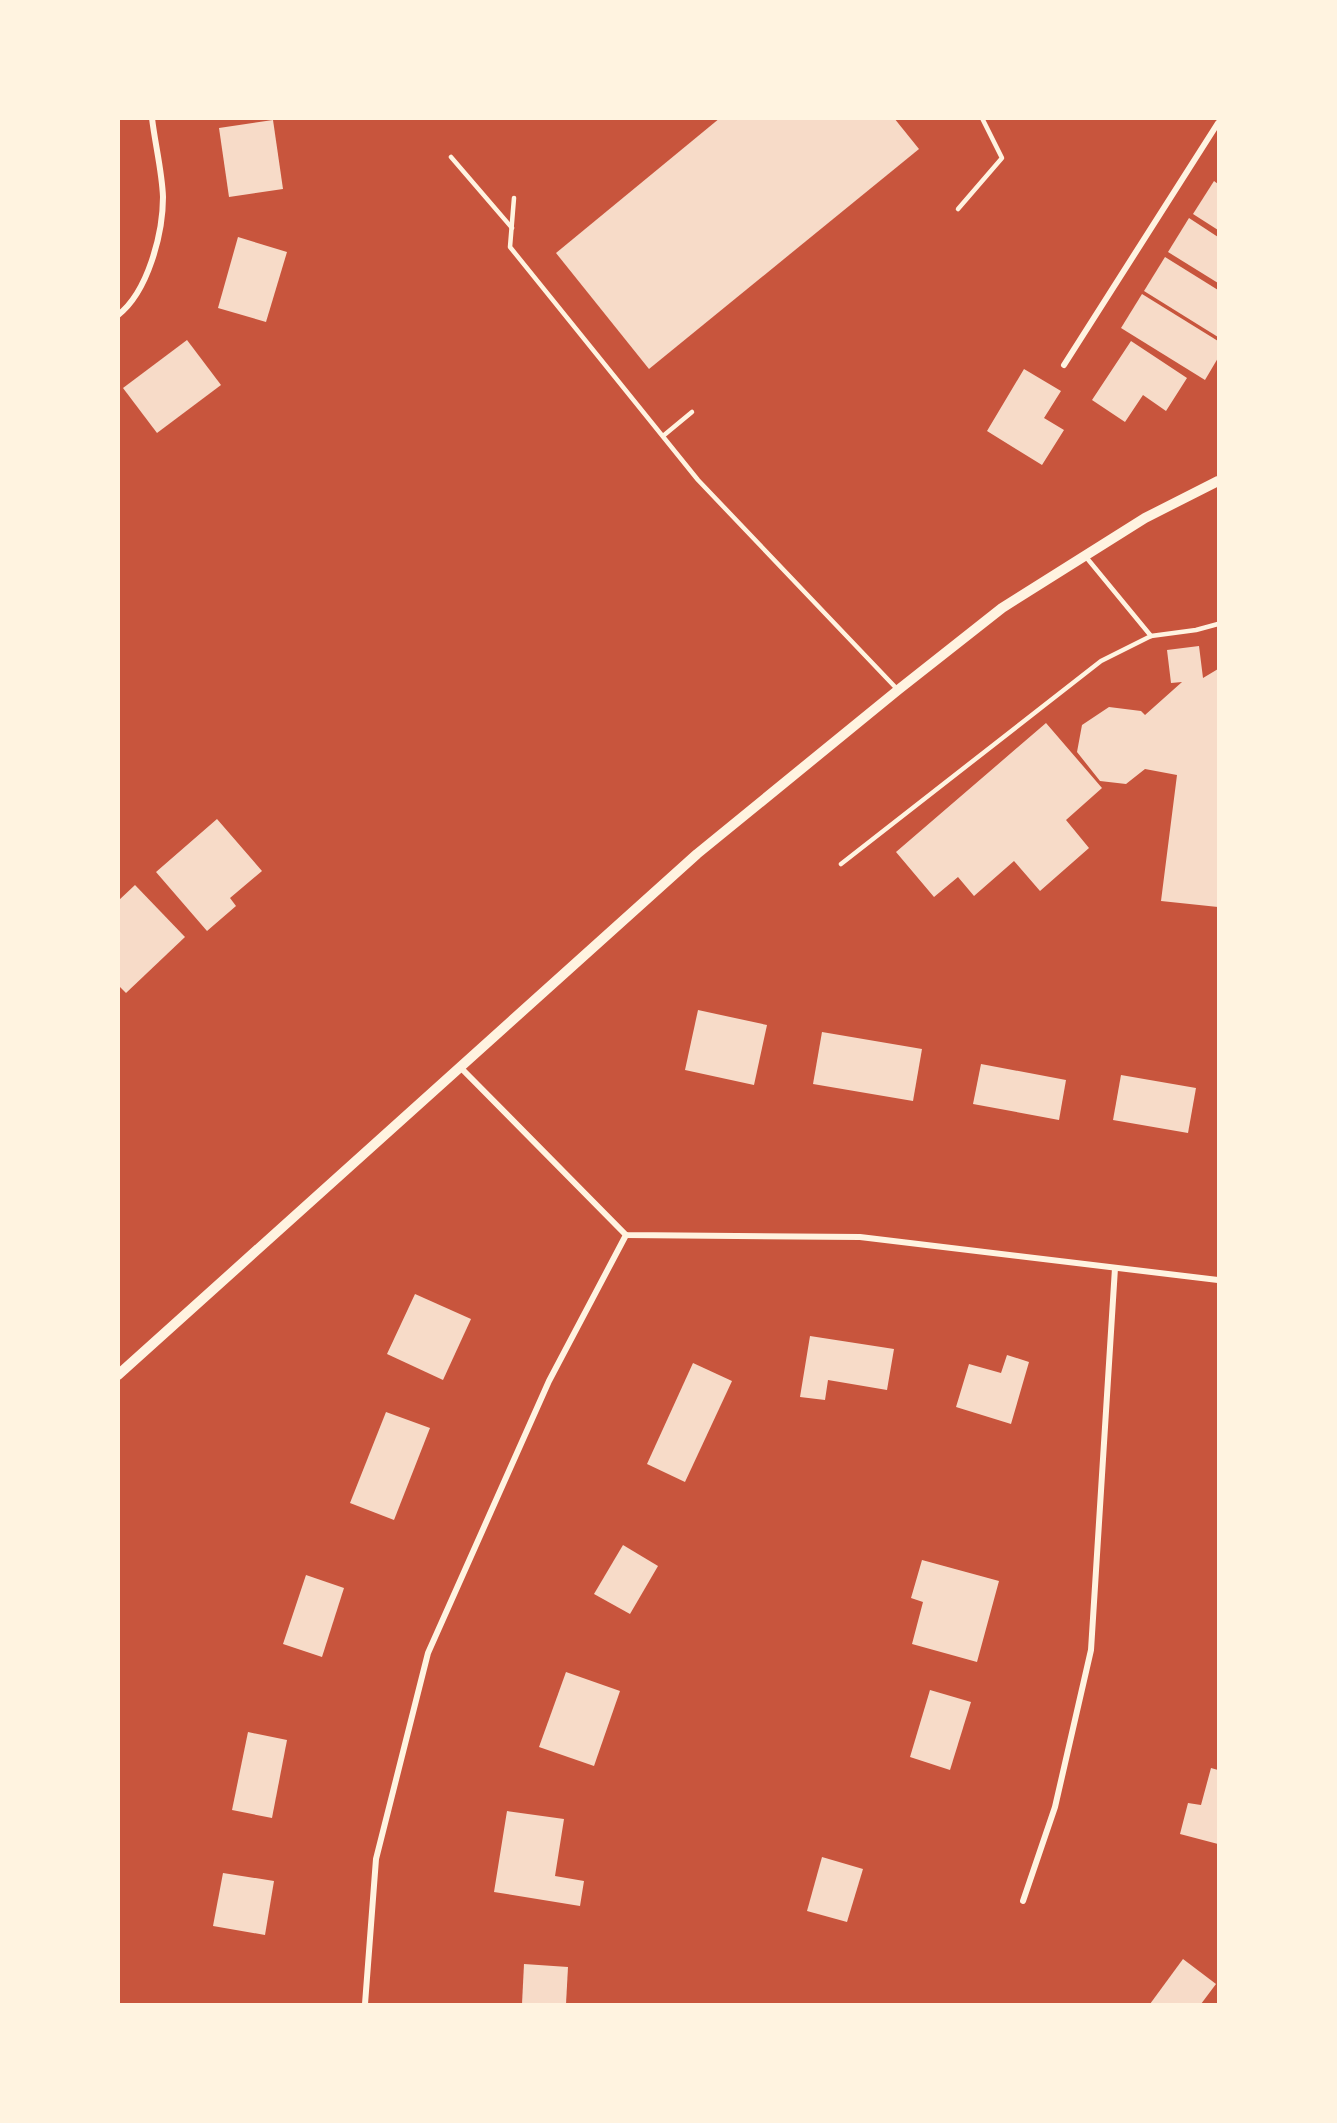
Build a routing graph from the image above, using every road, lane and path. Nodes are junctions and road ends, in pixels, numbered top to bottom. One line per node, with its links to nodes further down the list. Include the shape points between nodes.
1 (152, 118): 8 (street, via 163,197 157,242 135,297)
2 (982, 118): 6 (lane, via 1002,158)
3 (1218, 123): 9 (street)
4 (451, 157): 7 (lane)
5 (514, 198): 7 (lane)
6 (958, 209)
7 (512, 228): 11 (lane, via 510,247)
8 (118, 315)
9 (1064, 365)
10 (692, 412): 11 (lane)
11 (663, 436): 16 (lane, via 698,480)
12 (1218, 481): 13 (street)
13 (1084, 555): 15 (lane); 16 (street, via 1002,608)
14 (1218, 624): 15 (lane)
15 (1151, 636): 17 (lane, via 1101,661)
16 (898, 690): 18 (street, via 697,854)
17 (841, 864)
18 (459, 1067): 19 (street); 22 (street)
19 (626, 1235): 20 (street, via 860,1237); 24 (street, via 549,1382 428,1653 376,1859)
20 (1116, 1268): 21 (street); 23 (street, via 1091,1650 1055,1808)
21 (1218, 1280)
22 (118, 1375)
23 (1023, 1902)
24 (365, 2004)

